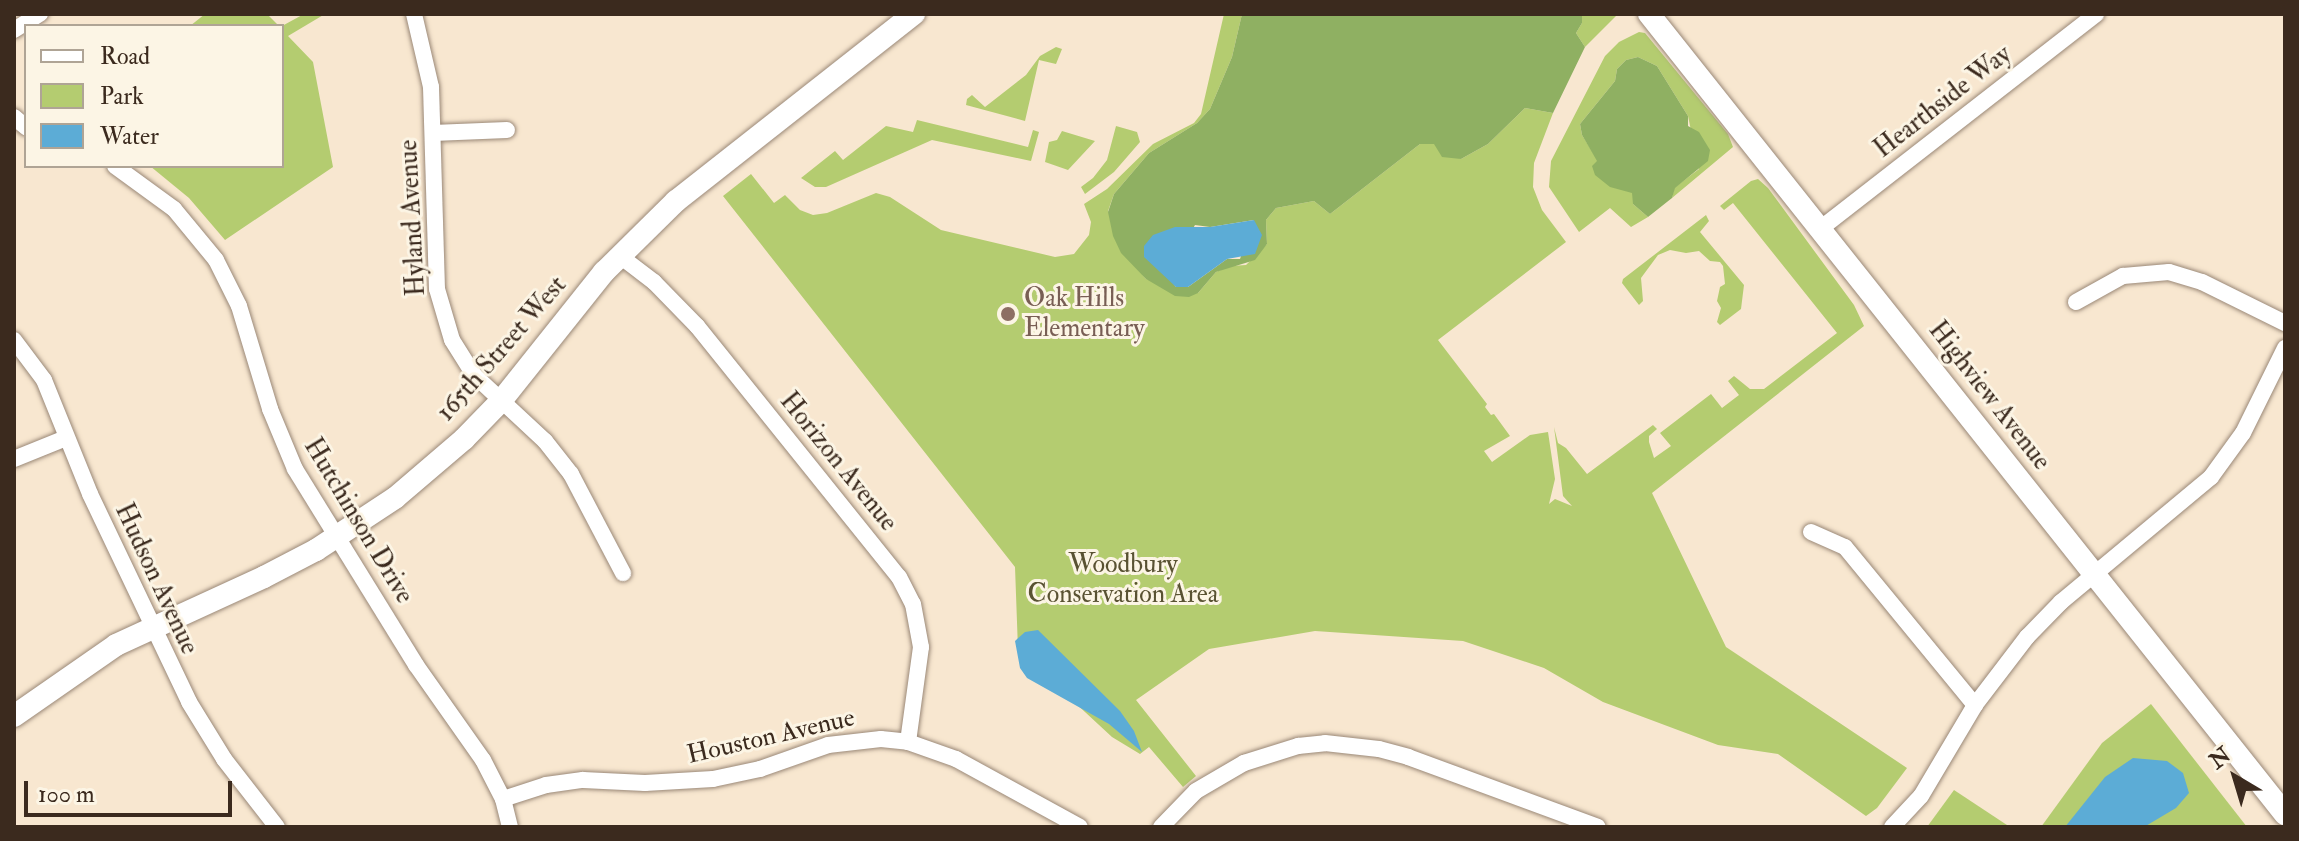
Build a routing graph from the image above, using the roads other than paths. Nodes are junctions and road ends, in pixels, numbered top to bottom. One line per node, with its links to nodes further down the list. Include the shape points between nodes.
1 (40, 14): 6 (street)
2 (414, 14): 8 (street, Hyland Avenue, via 428,68)
3 (914, 14): 11 (street, 165th Street West, via 676,201)
4 (1649, 14): 10 (street, Highview Avenue)
5 (2096, 14): 10 (street, Hearthside Way)
6 (14, 30)
7 (507, 130): 8 (street)
8 (433, 133): 16 (street, Hyland Avenue, via 439,300 466,364)
9 (118, 168): 20 (street, Hutchinson Drive, via 174,209 216,260 239,306 288,453)
10 (1820, 229): 22 (street, Highview Avenue)
11 (620, 256): 16 (street, 165th Street West); 26 (street, Horizon Avenue, via 697,326 899,577 913,604 921,647)
12 (2076, 302): 13 (street, via 2123,276 2169,272 2202,282)
13 (2285, 323)
14 (14, 340): 17 (street, Hudson Avenue, via 44,380)
15 (2285, 348): 22 (street, via 2243,433 2211,477)
16 (501, 401): 20 (street, 165th Street West, via 428,471); 21 (street, Hyland Avenue, via 545,441 571,474)
17 (66, 438): 18 (street); 23 (street, Hudson Avenue)
18 (14, 459)
19 (1811, 532): 24 (street, via 1845,547)
20 (337, 537): 23 (street, 165th Street West, via 264,577); 27 (street, Hutchinson Drive)
21 (623, 573)
22 (2094, 574): 24 (street, via 2027,637); 28 (street, Highview Avenue)
23 (151, 626): 25 (street, 165th Street West, via 95,657); 29 (street, Hudson Avenue, via 204,728)
24 (1975, 705): 34 (street, via 1926,787)
25 (14, 716)
26 (908, 742): 27 (street, Houston Avenue, via 828,745 713,779 583,780); 31 (street, Houston Avenue, via 956,759)
27 (503, 799): 30 (street, Hutchinson Drive)
28 (2285, 814)
29 (277, 827)
30 (510, 827)
31 (1080, 827)
32 (1161, 827): 33 (street, via 1220,775 1269,753 1325,743 1408,757)
33 (1598, 827)
34 (1892, 827)

